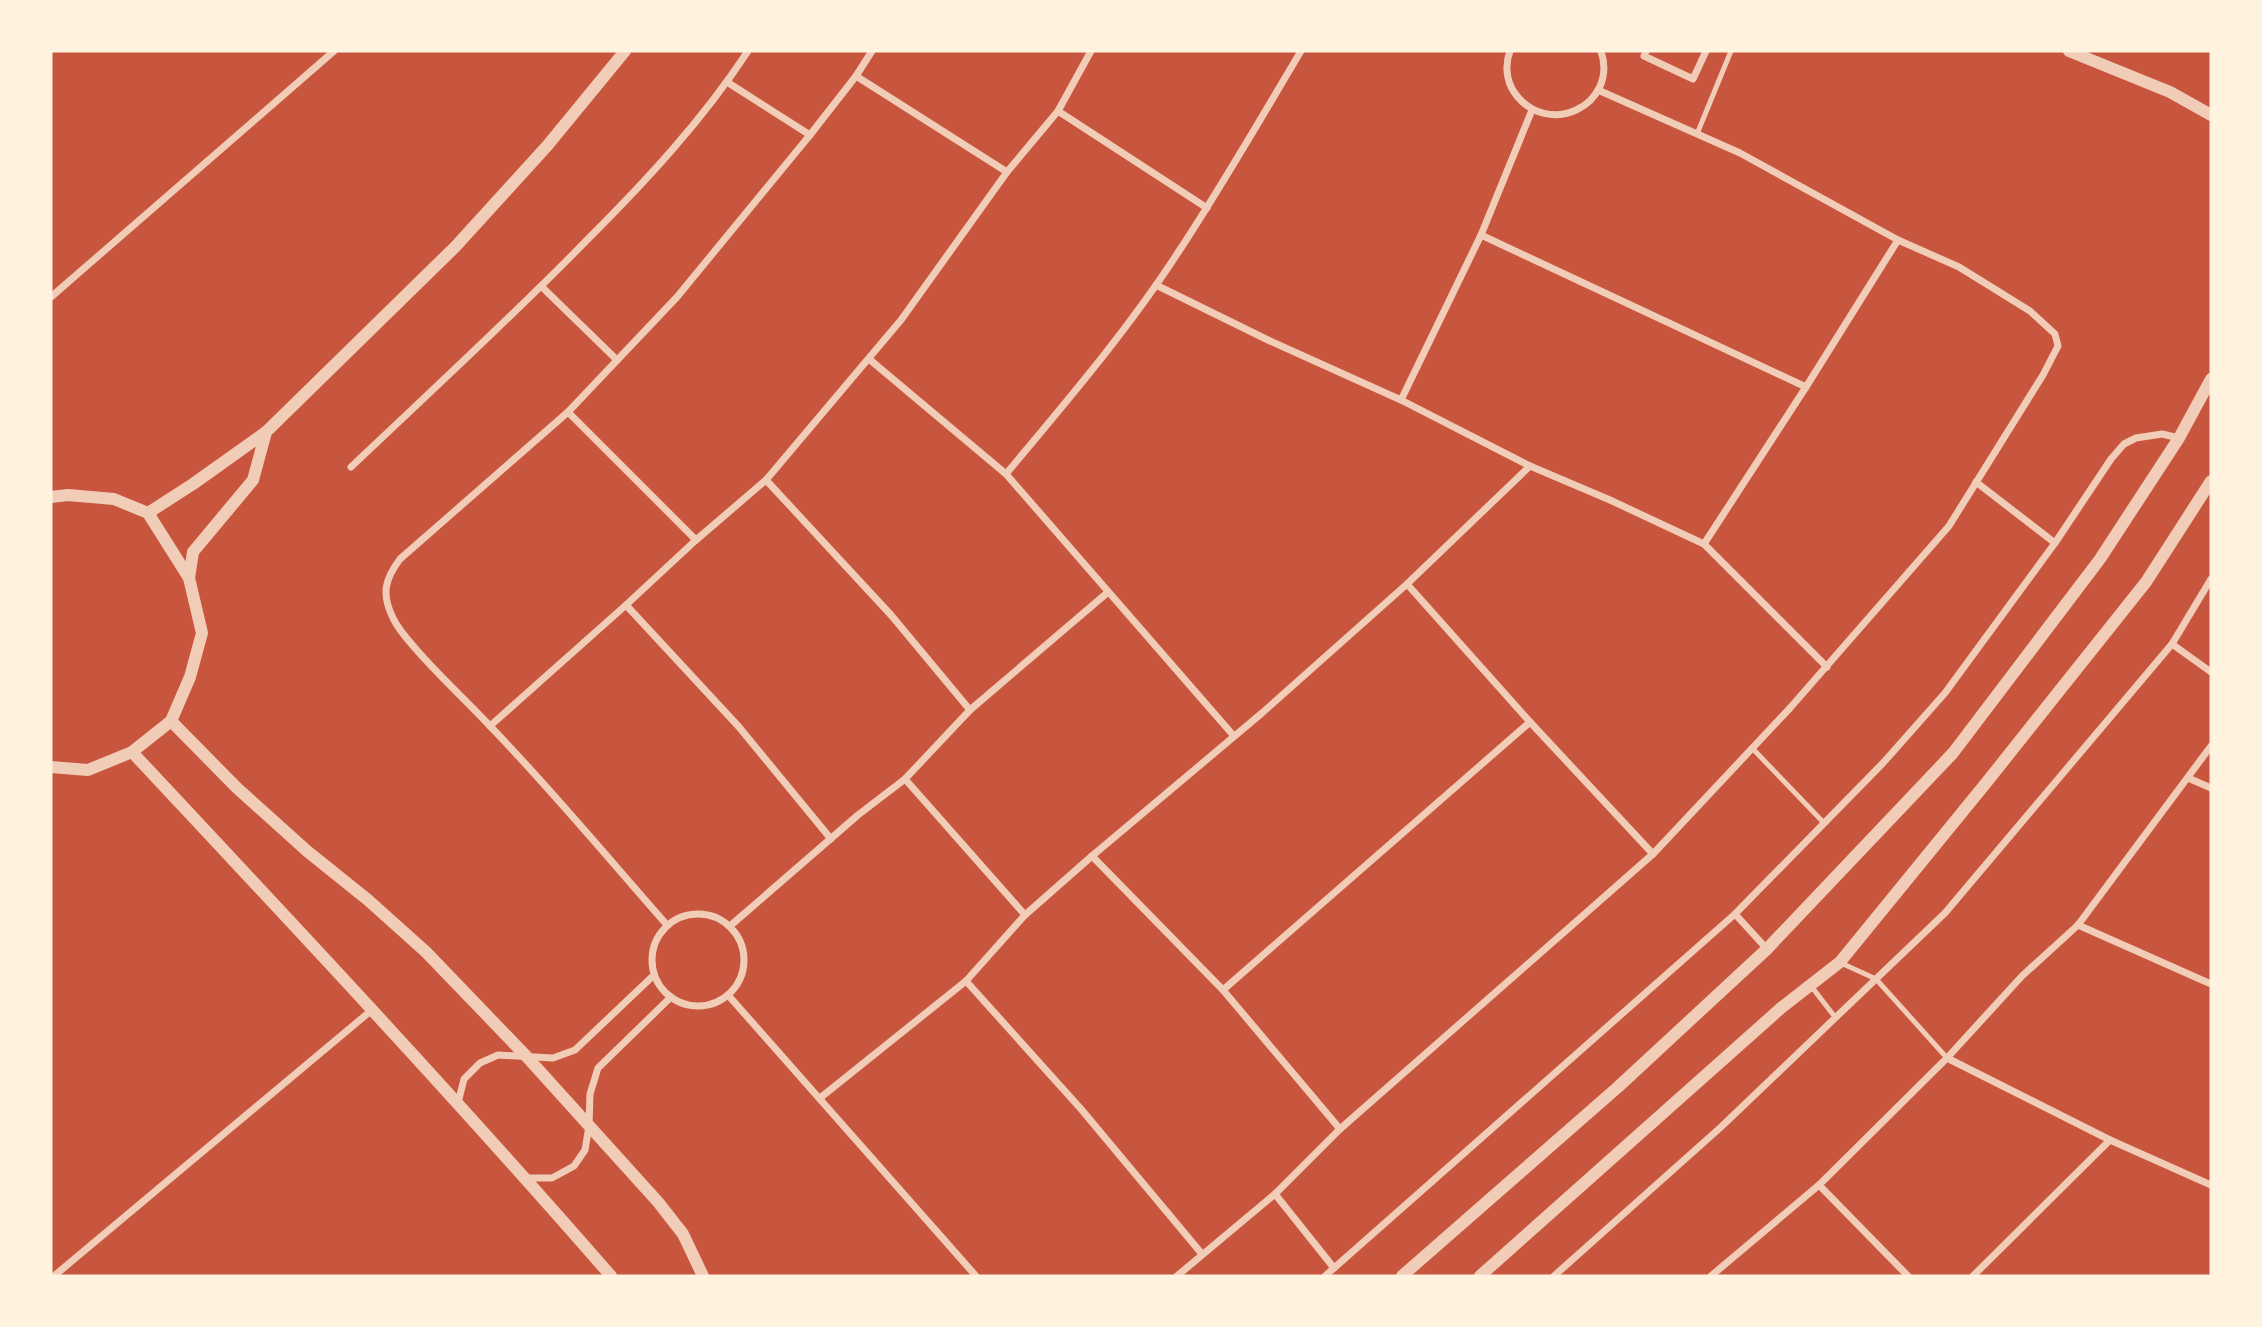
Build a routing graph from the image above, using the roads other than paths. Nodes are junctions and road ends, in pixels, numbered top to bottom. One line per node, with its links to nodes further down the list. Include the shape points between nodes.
1 (334, 51): 27 (street)
2 (625, 51): 34 (street, via 456,246)
3 (748, 51): 14 (street)
4 (872, 51): 13 (street)
5 (1091, 51): 17 (street)
6 (1301, 51): 22 (street)
7 (1510, 51): 16 (street, via 1507,73 1511,88)
8 (1601, 51): 15 (street, via 1604,68)
9 (1646, 51): 10 (street, via 1644,56 1693,79)
10 (1706, 51)
11 (1731, 51): 19 (lane)
12 (2069, 51): 18 (street, via 2170,92)
13 (856, 76): 20 (street); 21 (street)
14 (727, 82): 20 (street); 26 (street, via 652,174)
15 (1598, 90): 16 (street, via 1573,112 1552,115); 19 (street)
16 (1532, 110): 23 (street)
17 (1058, 111): 21 (street); 22 (street)
18 (2211, 115)
19 (1697, 134): 24 (street)
20 (810, 135): 29 (street, via 677,297)
21 (1007, 172): 28 (street)
22 (1207, 208): 25 (street)
23 (1481, 235): 31 (street); 32 (street)
24 (1898, 240): 31 (street); 41 (street, via 1959,267 2030,311 2055,334 2058,345 2043,375)
25 (1156, 285): 32 (street); 38 (street)
26 (542, 287): 29 (street); 37 (street)
27 (51, 297)
28 (869, 359): 38 (street); 39 (street)
29 (617, 360): 33 (street)
30 (2211, 379): 35 (street)
31 (1806, 387): 46 (street)
32 (1401, 400): 36 (street)
33 (568, 412): 44 (street); 58 (street, via 400,559 388,575 387,602 393,618 427,662)
34 (266, 432): 43 (street); 47 (street, via 253,480 193,552)
35 (2179, 438): 45 (street, via 2162,434 2124,444); 76 (street, via 2100,559 1953,753)
36 (1530, 466): 46 (street); 49 (street)
37 (351, 467)
38 (1006, 474): 50 (street)
39 (766, 480): 44 (street); 55 (street, via 891,615)
40 (2211, 481): 77 (street, via 2146,582)
41 (1976, 482): 45 (street); 53 (street, via 1949,526)
42 (51, 497): 43 (street, via 114,499)
43 (148, 513): 47 (street)
44 (696, 540): 51 (street)
45 (2054, 543): 67 (street, via 1945,692)
46 (1704, 544): 53 (street)
47 (189, 578): 56 (street, via 202,633)
48 (2211, 579): 52 (street)
49 (1407, 584): 57 (street); 59 (street)
50 (1107, 593): 55 (street); 59 (street)
51 (626, 605): 58 (street); 68 (street, via 739,727)
52 (2172, 644): 54 (street); 79 (street, via 1945,913)
53 (1827, 667): 61 (street)
54 (2211, 672)
55 (970, 710): 65 (street)
56 (171, 721): 62 (street); 88 (street, via 237,788 426,952)
57 (1530, 722): 69 (street); 83 (street)
58 (490, 726): 73 (street)
59 (1233, 736): 70 (street)
60 (2211, 746): 64 (street)
61 (1752, 748): 67 (lane); 69 (street)
62 (132, 752): 63 (street, via 88,770); 86 (street)
63 (51, 767)
64 (2188, 778): 66 (street); 74 (street)
65 (905, 779): 68 (street); 72 (street)
66 (2211, 788)
67 (1824, 823): 71 (street)
68 (831, 839): 75 (street)
69 (1653, 854): 93 (street)
70 (1092, 856): 72 (street); 83 (street)
71 (1735, 914): 76 (street); 100 (street)
72 (1025, 915): 80 (street)
73 (667, 925): 75 (street, via 692,914 706,914); 78 (street, via 653,948)
74 (2078, 925): 82 (street); 89 (street, via 2022,976)
75 (730, 926): 84 (street, via 739,939 743,969)
76 (1767, 949): 108 (street)
77 (1840, 962): 79 (lane); 81 (street)
78 (654, 975): 85 (street); 88 (street, via 575,1050 553,1058)
79 (1876, 979): 87 (street); 89 (lane)
80 (966, 981): 90 (street); 99 (street)
81 (1810, 984): 87 (lane); 101 (street)
82 (2211, 984)
83 (1223, 990): 93 (street)
84 (727, 995): 85 (street, via 700,1006); 90 (street)
85 (671, 997): 92 (street, via 598,1068 590,1094)
86 (373, 1009): 91 (street); 102 (street)
87 (1835, 1017): 109 (street, via 1721,1127)
88 (527, 1058): 91 (street, via 498,1055 480,1063 464,1079); 92 (street)
89 (1947, 1058): 94 (street); 96 (street)
90 (820, 1098): 105 (street)
91 (458, 1103): 95 (street)
92 (589, 1126): 95 (street, via 585,1150 575,1166 552,1178); 104 (street, via 675,1223)
93 (1340, 1129): 98 (street)
94 (2110, 1140): 97 (street); 112 (street)
95 (526, 1178): 103 (street)
96 (1819, 1185): 110 (street); 111 (street)
97 (2211, 1185)
98 (1275, 1194): 99 (street); 100 (street)
99 (1202, 1254): 106 (street)
100 (1334, 1268): 107 (street)
101 (1484, 1275)
102 (54, 1276)
103 (611, 1276)
104 (703, 1276)
105 (976, 1276)
106 (1177, 1276)
107 (1325, 1276)
108 (1402, 1276)
109 (1554, 1276)
110 (1711, 1276)
111 (1908, 1276)
112 (1973, 1276)

